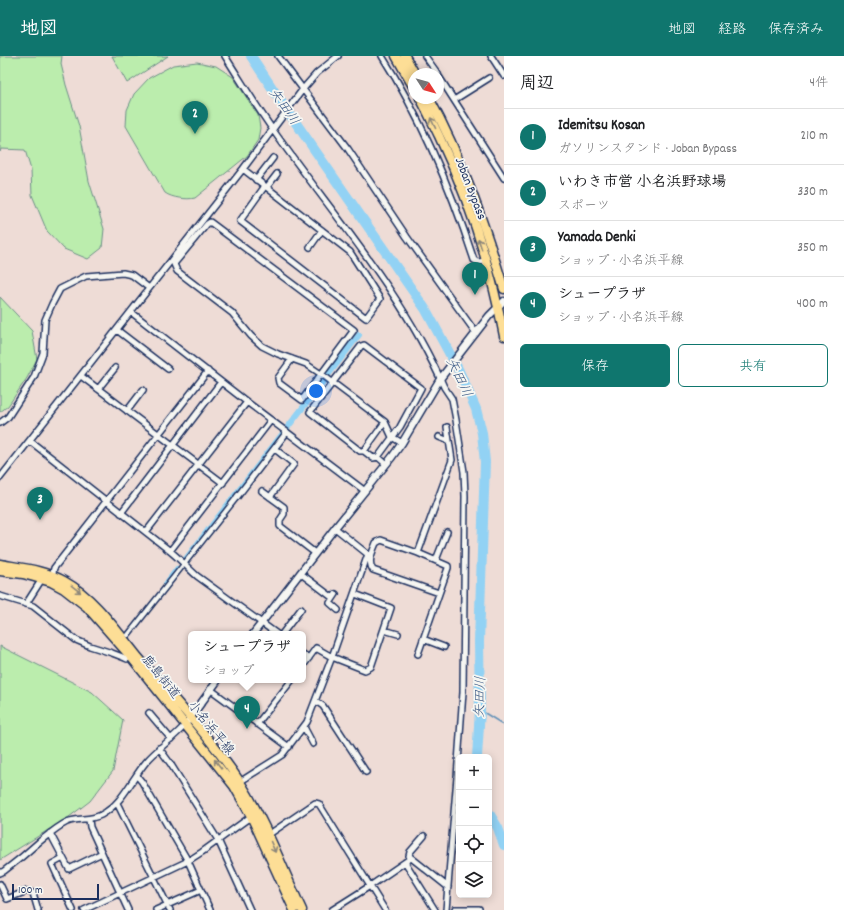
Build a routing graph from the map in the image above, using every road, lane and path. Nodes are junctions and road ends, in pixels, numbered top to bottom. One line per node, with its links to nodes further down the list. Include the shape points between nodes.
1 (225, 56): 19 (street)
2 (278, 56): 15 (street)
3 (338, 56): 15 (street, via 317,73)
4 (382, 56): 28 (street, via 407,99 442,172 474,260)
5 (396, 56): 12 (main road)
6 (405, 56): 9 (main road)
7 (425, 56): 10 (street)
8 (491, 56): 11 (street)
9 (412, 68)
10 (434, 68)
11 (504, 76)
12 (408, 77)
13 (489, 78): 16 (street)
14 (444, 84): 16 (street)
15 (302, 92): 19 (street); 34 (street, via 348,149)
16 (454, 100): 23 (street)
17 (423, 104): 28 (main road, Joban Bypass, one-way to 17, via 456,175)
18 (432, 104): 30 (main road, Joban Bypass, via 472,191)
19 (274, 127): 21 (street); 42 (street, via 377,269)
20 (273, 158): 24 (street)
21 (243, 169): 24 (street); 29 (street)
22 (277, 174): 25 (street)
23 (504, 178)
24 (256, 180): 25 (street)
25 (266, 187): 26 (street); 26 (street, via 240,221 366,318 380,299 350,252)
26 (322, 230): 27 (street)
27 (310, 248)
28 (486, 261): 31 (main road, Joban Bypass)
29 (150, 288): 32 (street); 51 (street, via 126,273 86,276 60,289 45,320 43,353 34,377 8,417)
30 (504, 289)
31 (501, 303): 34 (street); 35 (main road, Joban Bypass)
32 (131, 312): 33 (street); 39 (street)
33 (117, 330): 38 (street); 41 (street)
34 (476, 333): 42 (street)
35 (504, 336)
36 (292, 359): 40 (street); 40 (street, via 278,378 279,383 302,400); 40 (street, via 262,346 232,313 177,271 174,264 210,222 354,330)
37 (115, 368): 45 (street)
38 (168, 370)
39 (208, 372): 44 (street); 54 (street)
40 (323, 374): 43 (street)
41 (81, 376): 45 (street); 57 (street)
42 (442, 377): 59 (street); 139 (street, via 452,399 465,485 462,692)
43 (331, 381): 50 (street); 56 (street, via 364,345 421,388); 62 (street, via 310,412 360,451)
44 (221, 382): 47 (street); 60 (street)
45 (98, 389): 48 (street)
46 (143, 390): 48 (street)
47 (247, 402): 49 (street); 64 (street)
48 (127, 411): 54 (street)
49 (271, 420): 53 (street); 67 (street)
50 (385, 422): 56 (street); 62 (street)
51 (0, 423)
52 (447, 427): 58 (street)
53 (287, 432): 61 (street); 69 (street)
54 (158, 434): 60 (street); 72 (street)
55 (439, 436): 58 (street)
56 (392, 437): 59 (street); 63 (street)
57 (30, 441): 66 (street); 72 (street)
58 (449, 441): 79 (street, via 452,460)
59 (402, 444): 65 (street)
60 (173, 446): 64 (street); 73 (street)
61 (275, 449): 70 (street); 71 (street, via 294,464)
62 (364, 451): 63 (street, via 373,458)
63 (378, 458): 65 (street)
64 (198, 464): 67 (street); 75 (street)
65 (386, 464): 69 (street)
66 (0, 478)
67 (222, 483): 77 (street)
68 (262, 491): 71 (street)
69 (365, 491): 74 (street)
70 (237, 497): 83 (street)
71 (270, 497): 78 (street, via 284,507 280,526)
72 (107, 502): 73 (street); 86 (street)
73 (121, 513): 75 (street)
74 (334, 528): 78 (street); 80 (street)
75 (146, 532): 77 (street)
76 (447, 532): 81 (street)
77 (170, 551): 83 (street)
78 (316, 553): 85 (street)
79 (418, 553): 80 (street, via 380,540); 81 (street)
80 (370, 555): 87 (street, via 373,570); 88 (street)
81 (436, 560): 87 (street, via 446,564 448,568)
82 (0, 564): 86 (main road, 小名浜平線, via 36,570)
83 (184, 564): 93 (street); 99 (street)
84 (0, 571): 86 (main road, 鹿島街道)
85 (300, 573): 92 (street, via 335,596 330,603); 93 (street)
86 (48, 579): 90 (street); 104 (main road, 鹿島街道, via 87,607); 113 (main road, 小名浜平線, one-way to 113, via 75,588 94,605)
87 (439, 593): 100 (street)
88 (355, 594): 94 (street, via 391,608); 105 (street)
89 (0, 596): 90 (street)
90 (26, 604): 104 (street, via 33,606 76,640 125,658)
91 (301, 609): 97 (street)
92 (338, 610)
93 (262, 624): 95 (street); 96 (street)
94 (384, 630): 98 (street); 105 (street, via 371,667 365,670)
95 (256, 631)
96 (272, 631)
97 (284, 631)
98 (398, 634)
99 (128, 635)
100 (423, 639): 101 (street); 102 (street)
101 (444, 647)
102 (418, 654)
103 (306, 656): 106 (street)
104 (131, 657): 113 (main road, 鹿島街道)
105 (332, 657): 106 (street, via 316,648); 111 (street)
106 (309, 658): 107 (street)
107 (306, 662)
108 (215, 683): 110 (street)
109 (290, 683): 114 (street)
110 (210, 689): 113 (street); 114 (street)
111 (316, 701): 115 (street); 120 (street, via 323,706)
112 (149, 713): 116 (street)
113 (188, 721): 116 (street); 122 (main road, 小名浜平線, via 209,741)
114 (257, 724): 118 (street)
115 (304, 727): 117 (street); 118 (street)
116 (171, 739): 119 (street)
117 (313, 744)
118 (289, 747): 122 (street, via 282,755)
119 (159, 748): 121 (street); 129 (street)
120 (366, 772)
121 (137, 776): 123 (street); 133 (street)
122 (237, 784): 124 (main road, 小名浜平線)
123 (117, 803): 125 (street); 136 (street)
124 (254, 815): 129 (street); 151 (main road); 152 (main road, 小名浜平線, one-way to 152)
125 (89, 820): 127 (street, via 77,819); 130 (street)
126 (271, 832): 138 (street, via 315,803 319,804)
127 (50, 833): 131 (street); 135 (street)
128 (424, 836): 132 (street, via 409,854)
129 (218, 840): 133 (street); 150 (street)
130 (102, 853): 131 (street, via 69,869); 141 (street)
131 (63, 858): 145 (street, via 52,864)
132 (411, 858): 134 (street); 139 (street)
133 (188, 861): 136 (street); 140 (street)
134 (405, 862): 138 (street); 155 (street)
135 (0, 873)
136 (154, 877): 141 (street); 142 (street)
137 (0, 884): 144 (street, via 7,899 27,891 33,893)
138 (370, 886): 153 (street); 154 (street)
139 (448, 887): 156 (street)
140 (201, 890): 142 (street); 149 (street)
141 (121, 893): 146 (street); 147 (street)
142 (169, 907): 148 (street)
143 (473, 909): 157 (street); 158 (street)
144 (38, 910)
145 (73, 910)
146 (84, 910)
147 (128, 910)
148 (156, 910)
149 (210, 910)
150 (250, 910)
151 (294, 910)
152 (302, 910)
153 (332, 910)
154 (385, 910)
155 (435, 910)
156 (446, 910)
157 (455, 910)
158 (479, 910)

